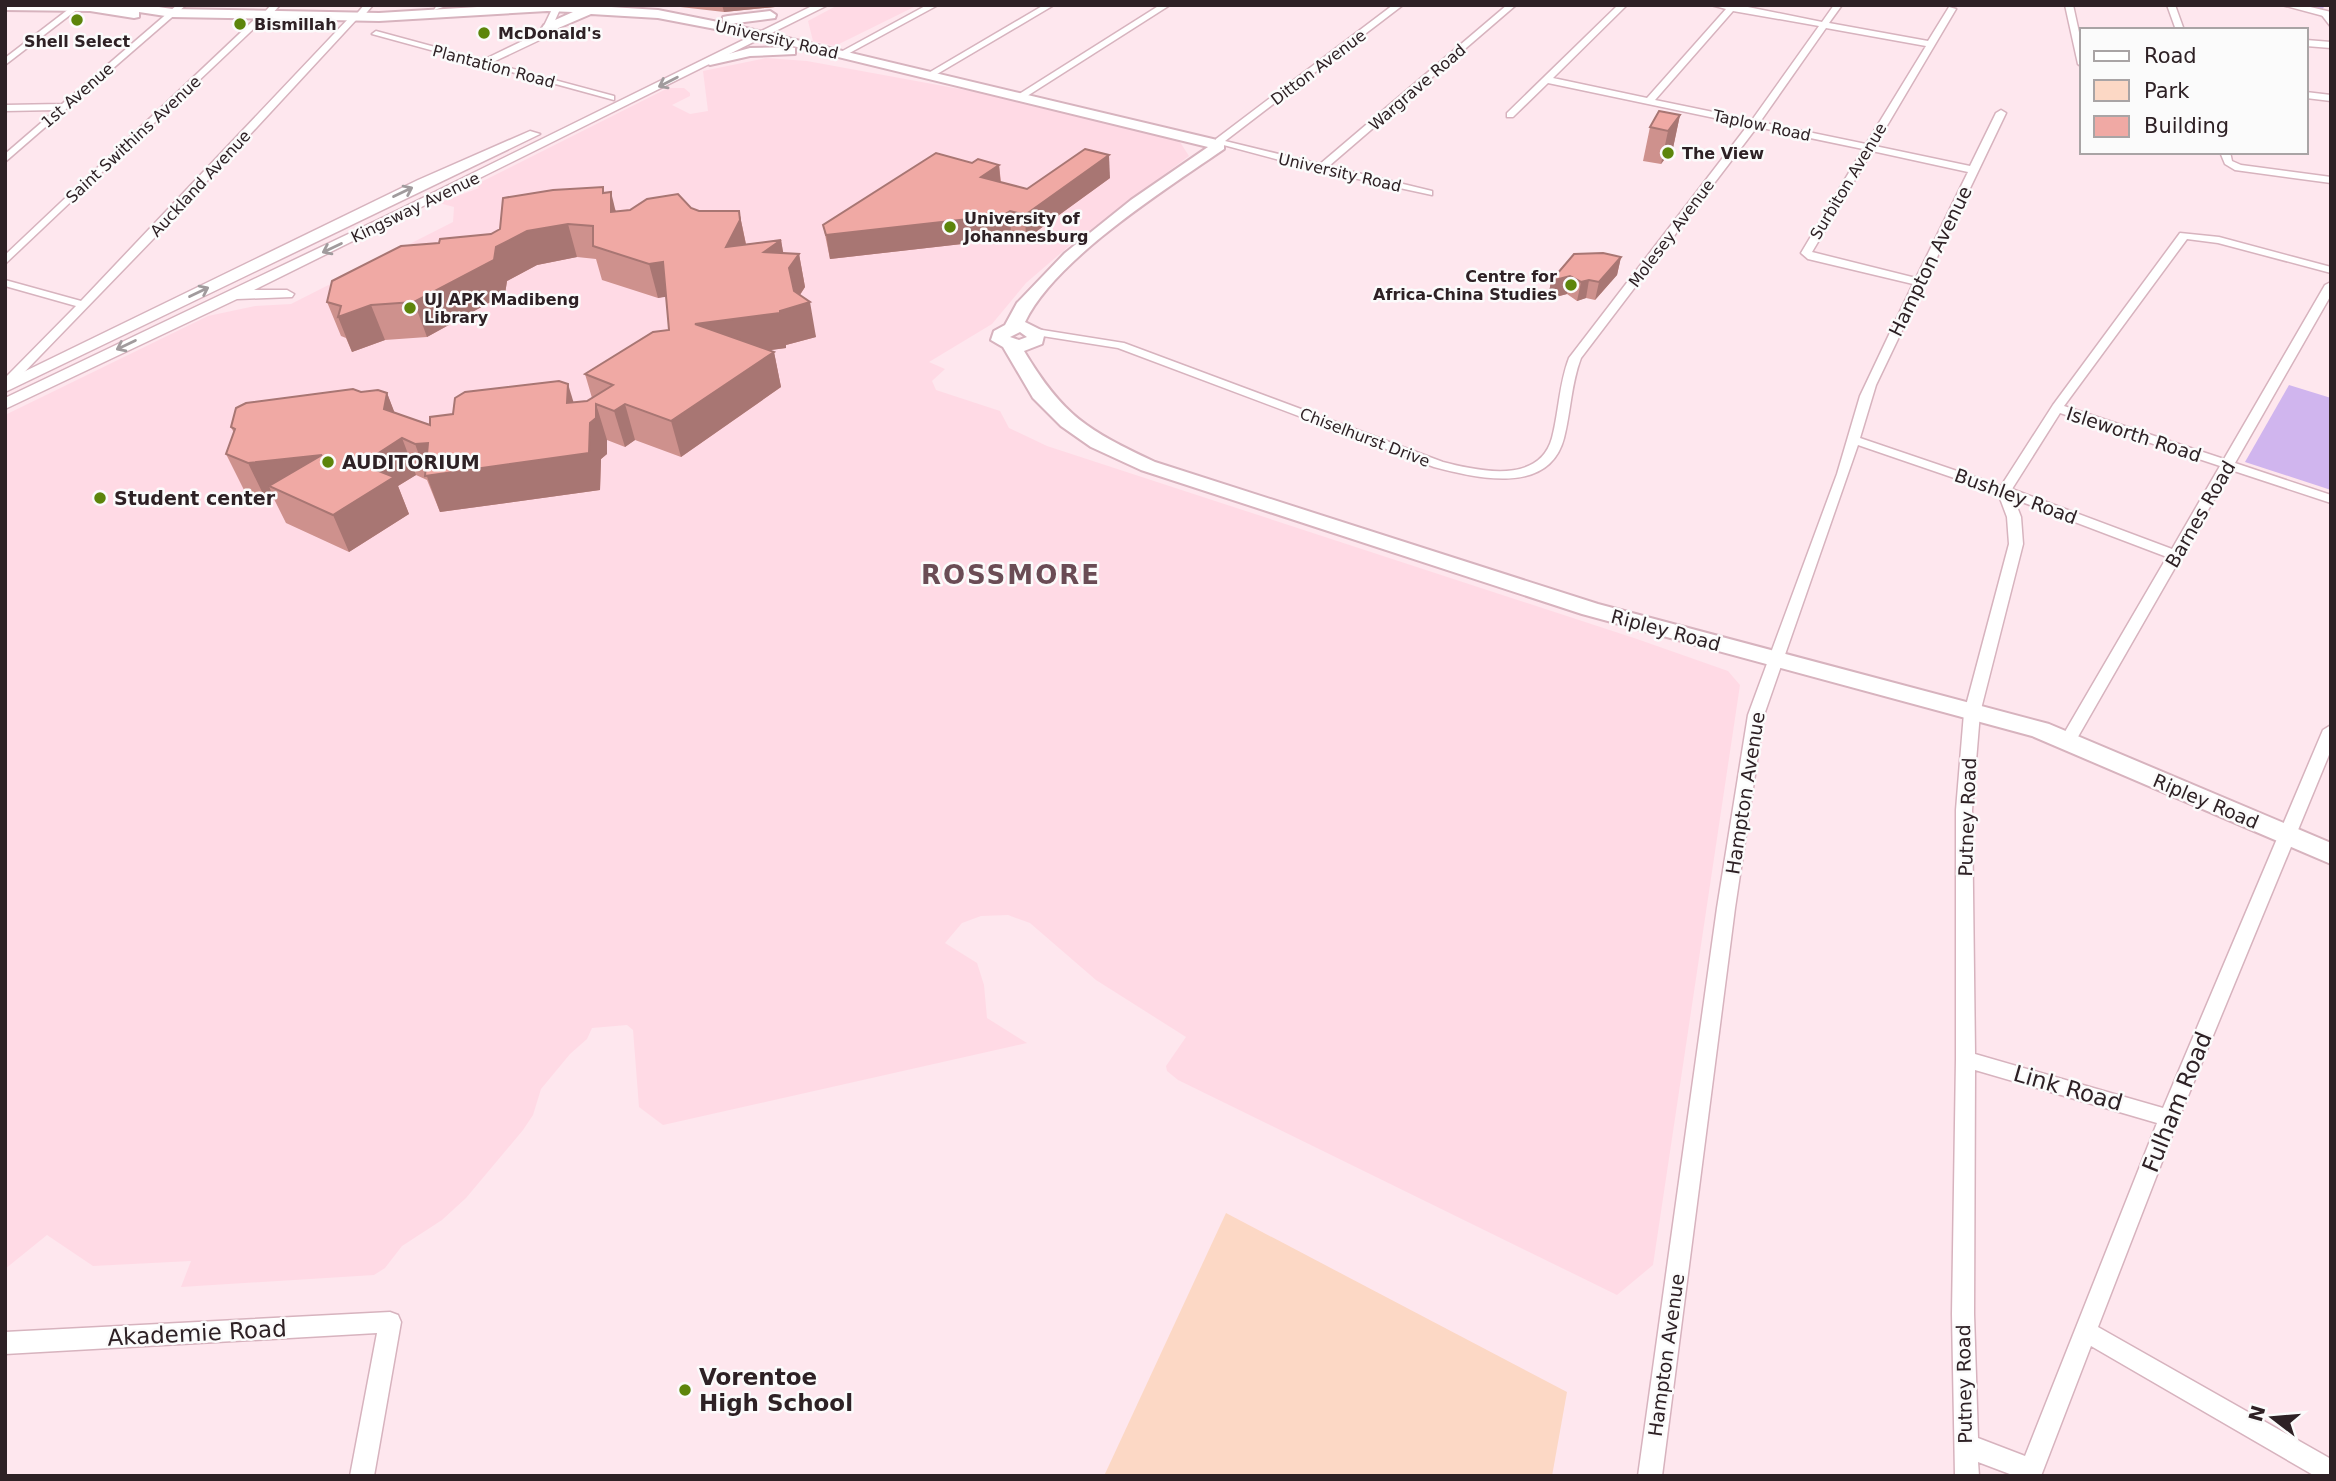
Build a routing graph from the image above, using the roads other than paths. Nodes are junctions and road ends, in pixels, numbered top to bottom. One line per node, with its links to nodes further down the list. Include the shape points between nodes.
1 (120, 5): 23 (main road)
2 (369, 5): 27 (street, Auckland Avenue)
3 (506, 5): 22 (main road)
4 (823, 5): 28 (main road, Kingsway Avenue)
5 (934, 5): 41 (street)
6 (1050, 5): 46 (street)
7 (1166, 5): 50 (street)
8 (1399, 5): 59 (street, Ditton Avenue)
9 (1512, 5): 63 (street, Wargrave Road)
10 (1623, 5): 47 (street)
11 (1714, 5): 18 (street)
12 (1838, 5): 30 (street, Molesey Avenue)
13 (2069, 5): 42 (street)
14 (2171, 5): 33 (street)
15 (2287, 5): 26 (main road)
16 (5, 6): 17 (main road)
17 (78, 6): 23 (main road); 45 (street)
18 (1732, 7): 30 (street); 53 (street)
19 (579, 9): 21 (main road, University Road); 29 (main road, University Road); 29 (main road, University Road, via 645,12); 32 (main road)
20 (1952, 9): 37 (street, Surbiton Avenue)
21 (550, 10): 22 (main road, University Road); 27 (main road, University Road, via 419,20); 32 (street); 43 (street, via 534,34)
22 (471, 11): 27 (main road, University Road)
23 (174, 12): 24 (main road, University Road); 54 (street, 1st Avenue)
24 (268, 12): 27 (main road, University Road); 68 (street, Saint Swithins Avenue)
25 (775, 13): 29 (main road); 35 (main road, Kingsway Avenue)
26 (2328, 15): 31 (street)
27 (355, 18): 73 (street, Auckland Avenue)
28 (796, 19): 35 (main road, Kingsway Avenue); 39 (main road, via 791,31)
29 (699, 24): 35 (main road); 35 (main road, University Road)
30 (1823, 25): 37 (street); 58 (street, Molesey Avenue)
31 (2331, 25)
32 (548, 28): 43 (street, via 537,40)
33 (2181, 28)
34 (376, 34): 43 (street, Plantation Road)
35 (735, 37): 39 (main road, University Road); 44 (main road, Kingsway Avenue)
36 (2308, 43): 38 (street)
37 (1930, 44): 60 (street, Surbiton Avenue)
38 (2331, 45)
39 (794, 46): 41 (main road, University Road); 44 (main road); 48 (main road, University Road, via 875,69)
40 (698, 51): 51 (main road, Kingsway Avenue)
41 (841, 54): 46 (main road, University Road)
42 (2080, 55)
43 (480, 61): 51 (street, Plantation Road)
44 (710, 61): 67 (main road, Kingsway Avenue, one-way to 67)
45 (5, 62)
46 (929, 75): 48 (main road, University Road)
47 (1549, 80): 53 (street, Taplow Road); 57 (street)
48 (960, 83): 50 (main road, University Road)
49 (2308, 95): 52 (street)
50 (1021, 96): 59 (main road, University Road)
51 (611, 98): 79 (main road, Kingsway Avenue, one-way to 51, via 423,183)
52 (2331, 98)
53 (1649, 101): 58 (street, Taplow Road)
54 (63, 107): 55 (street); 62 (street, 1st Avenue)
55 (5, 108)
56 (2001, 113): 64 (street, Hampton Avenue)
57 (1510, 115)
58 (1754, 124): 60 (street, Taplow Road); 80 (street, Molesey Avenue)
59 (1219, 143): 63 (street, University Road); 77 (main road, Ditton Avenue, via 1057,269 1029,302)
60 (1868, 148): 64 (street, Taplow Road); 70 (street, Surbiton Avenue, via 1806,253)
61 (2227, 157): 65 (street, via 2244,169)
62 (5, 159)
63 (1321, 168): 66 (street, University Road)
64 (1974, 170): 70 (street, Hampton Avenue)
65 (2331, 180)
66 (1428, 193)
67 (308, 259): 74 (main road, Kingsway Avenue); 74 (main road, via 290,287)
68 (5, 261)
69 (2331, 270): 83 (street, via 2195,235 2181,237)
70 (1919, 282): 84 (street, Hampton Avenue, via 1870,384)
71 (5, 283): 75 (street)
72 (2331, 285): 85 (street, Barnes Road)
73 (101, 286): 75 (street); 76 (street, Auckland Avenue)
74 (229, 296): 82 (main road, Kingsway Avenue, one-way to 82)
75 (55, 297): 76 (street)
76 (83, 305): 78 (street, Auckland Avenue)
77 (1025, 336): 80 (street, Chiselhurst Drive, via 1084,338 1138,351 1423,460 1487,475 1511,475 1532,468 1553,453); 89 (main road, Ripley Road, via 1027,370 1040,394 1098,443 1148,466 1590,609)
78 (46, 345): 79 (street, via 50,355); 81 (street, Auckland Avenue)
79 (71, 356): 81 (main road, Kingsway Avenue)
80 (1575, 358)
81 (5, 386)
82 (5, 404)
83 (2057, 408): 85 (street, Isleworth Road); 86 (street)
84 (1854, 440): 86 (street, Bushley Road); 89 (street, Hampton Avenue)
85 (2227, 465): 87 (street, Isleworth Road); 88 (street, Barnes Road)
86 (2004, 491): 88 (street, Bushley Road); 90 (street, Putney Road, via 2014,517 2016,544)
87 (2331, 499)
88 (2176, 555): 92 (street, Barnes Road)
89 (1775, 659): 90 (main road, Ripley Road); 103 (street, Hampton Avenue, via 1756,715 1746,771)
90 (1972, 713): 92 (main road, Ripley Road, via 2031,727); 95 (street, Putney Road, via 1964,810)
91 (2331, 730): 93 (street, Fulham Road)
92 (2067, 742): 93 (main road, Ripley Road)
93 (2287, 835): 94 (main road, Ripley Road); 96 (street, Fulham Road)
94 (2331, 854)
95 (1966, 1059): 96 (street, Link Road); 99 (street, Putney Road)
96 (2169, 1118): 97 (street, Fulham Road)
97 (2085, 1331): 100 (street); 101 (street, Fulham Road)
98 (5, 1343): 102 (street, Akademie Road, via 390,1322)
99 (1965, 1445): 101 (street); 104 (street, Putney Road)
100 (2331, 1472)
101 (2030, 1473)
102 (362, 1476)
103 (1650, 1476)
104 (1966, 1476)

